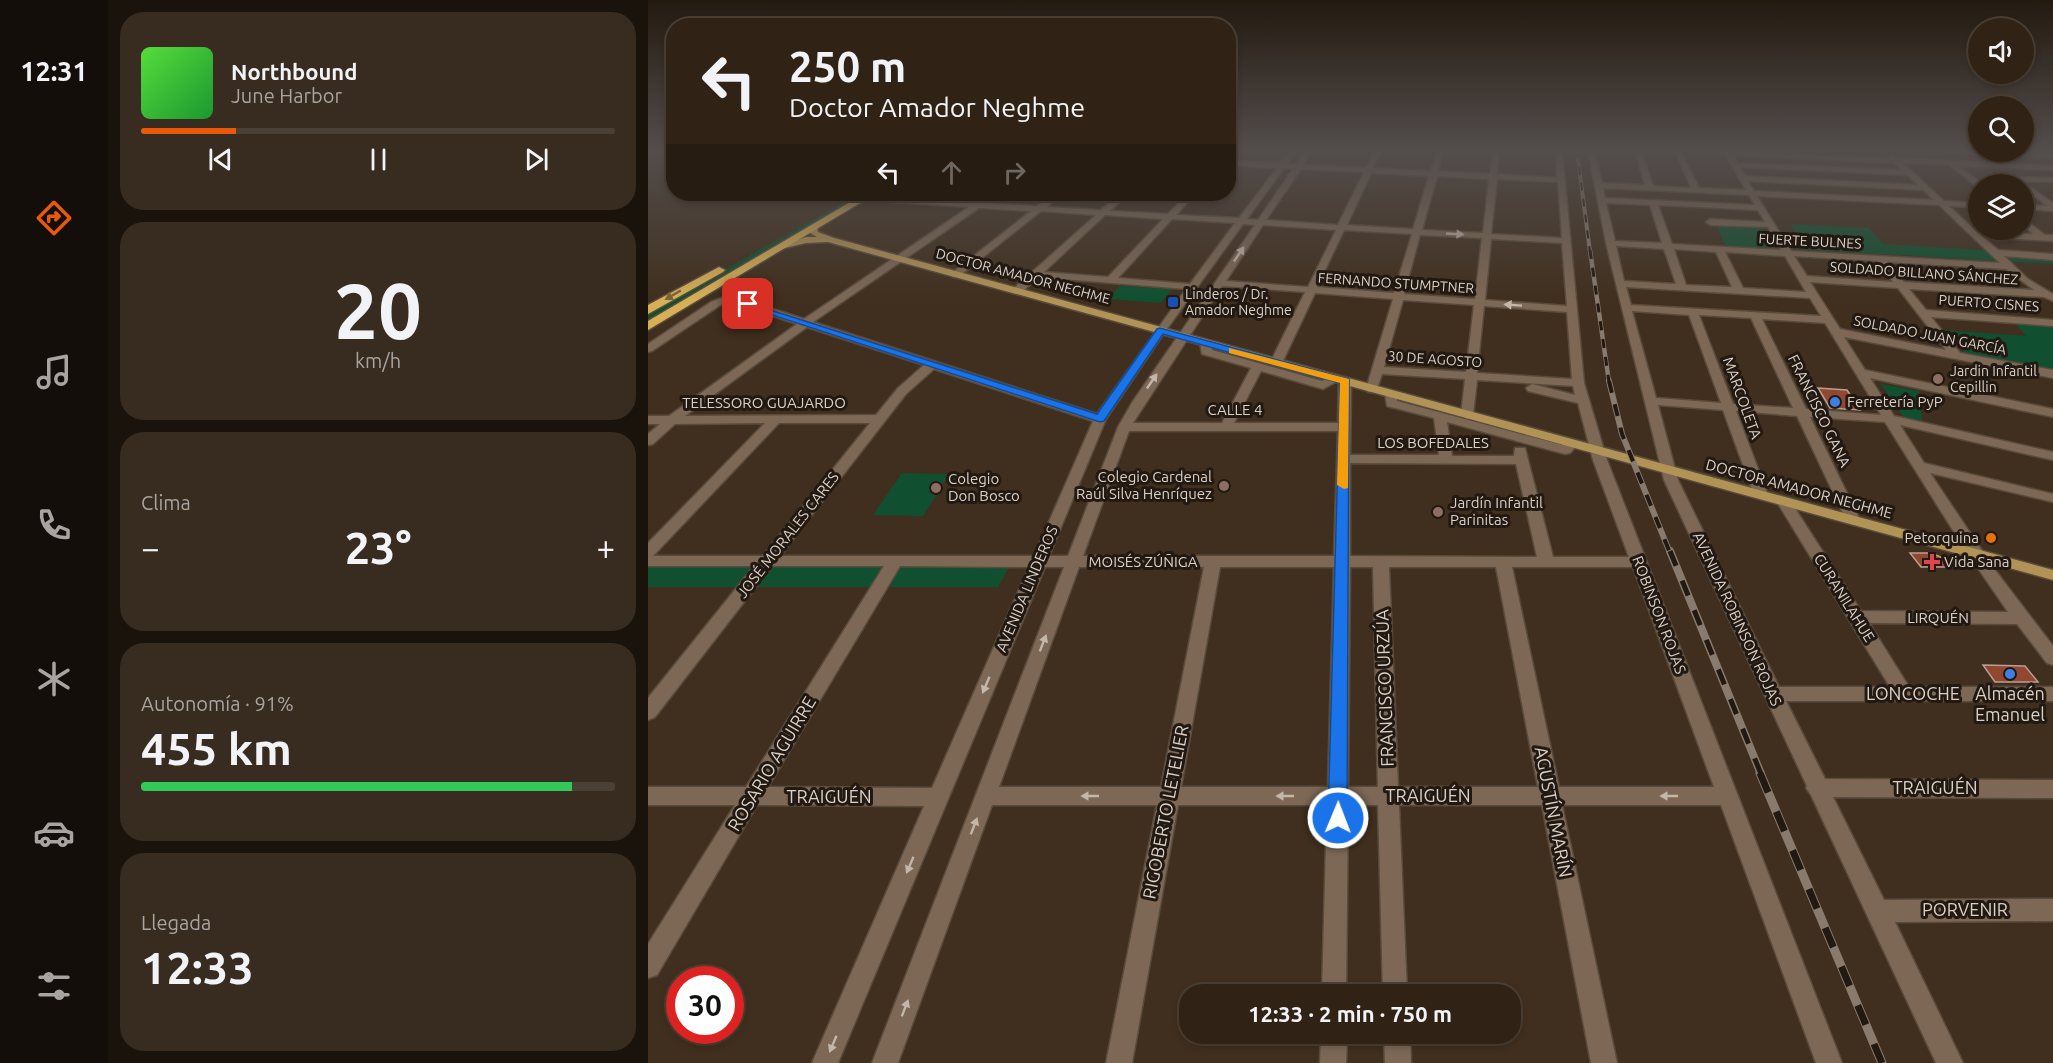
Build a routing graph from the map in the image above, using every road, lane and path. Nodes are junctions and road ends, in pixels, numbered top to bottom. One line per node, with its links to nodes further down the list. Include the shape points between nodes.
1 (1601, 200): 44 (street, AVENIDA ROBINSON ROJAS)
2 (842, 201): 72 (highway, one-way to 72)
3 (864, 201): 33 (highway)
4 (916, 201): 22 (street)
5 (983, 201): 22 (street)
6 (1049, 201): 27 (street)
7 (1116, 201): 28 (street)
8 (1184, 201): 29 (street)
9 (1256, 201): 30 (street, AVENIDA LINDEROS)
10 (1275, 201): 31 (street)
11 (1354, 201): 34 (street)
12 (1425, 201): 37 (street)
13 (1491, 201): 38 (street)
14 (1563, 201): 43 (street, ROBINSON ROJAS)
15 (1612, 201): 19 (street)
16 (1757, 201): 25 (street)
17 (1896, 201): 20 (street)
18 (1938, 201): 20 (street)
19 (1653, 203): 23 (street); 46 (street)
20 (1941, 203): 21 (street); 35 (street)
21 (1968, 204)
22 (977, 205): 27 (street); 51 (street)
23 (1702, 205): 25 (street); 40 (street)
24 (2034, 207): 26 (street)
25 (1761, 208): 32 (street)
26 (2053, 208)
27 (1039, 209): 28 (street); 54 (street)
28 (1103, 213): 29 (street); 55 (street)
29 (1169, 217): 30 (street); 57 (street)
30 (1241, 221): 31 (street); 61 (street, AVENIDA LINDEROS)
31 (1260, 222): 34 (street); 58 (street, one-way to 31)
32 (1771, 225): 40 (street, FUERTE BULNES); 47 (street)
33 (814, 227): 41 (main road, DOCTOR AMADOR NEGHME, via 814,233); 45 (highway)
34 (1341, 227): 37 (street); 63 (street)
35 (1968, 228)
36 (2034, 229): 39 (street)
37 (1416, 232): 38 (street, one-way to 38); 67 (street)
38 (1487, 236): 43 (street); 69 (street)
39 (2048, 238)
40 (1717, 239): 46 (street, FUERTE BULNES); 47 (street, FUERTE BULNES); 65 (street)
41 (831, 240): 45 (main road, DOCTOR AMADOR NEGHME); 51 (main road, DOCTOR AMADOR NEGHME)
42 (1980, 240): 48 (street)
43 (1566, 241): 71 (street, ROBINSON ROJAS)
44 (1610, 243): 46 (street, FUERTE BULNES); 59 (street, AVENIDA ROBINSON ROJAS)
45 (781, 246): 79 (highway)
46 (1668, 246): 62 (street)
47 (1787, 253): 50 (street, FUERTE BULNES); 56 (street)
48 (1995, 254): 49 (street); 52 (street)
49 (2053, 257)
50 (1880, 258): 52 (street, FUERTE BULNES); 60 (street)
51 (899, 259): 54 (main road, DOCTOR AMADOR NEGHME); 77 (street)
52 (2007, 264): 53 (street, FUERTE BULNES); 68 (street)
53 (2053, 265)
54 (955, 274): 64 (main road, DOCTOR AMADOR NEGHME)
55 (1036, 274): 57 (street); 64 (street)
56 (1803, 279): 60 (street, SOLDADO BILLANO SÁNCHEZ); 66 (street)
57 (1111, 280): 61 (street)
58 (1219, 283): 63 (street, FERNANDO STUMPTNER); 82 (street)
59 (1620, 284): 62 (street); 70 (street, AVENIDA ROBINSON ROJAS)
60 (1900, 285): 68 (street, SOLDADO BILLANO SÁNCHEZ); 74 (street)
61 (1193, 286): 80 (street, AVENIDA LINDEROS)
62 (1682, 287): 65 (street)
63 (1311, 290): 67 (street, FERNANDO STUMPTNER); 86 (street)
64 (1017, 291): 80 (main road, DOCTOR AMADOR NEGHME)
65 (1739, 291): 66 (street)
66 (1813, 295): 76 (street)
67 (1398, 296): 69 (street, FERNANDO STUMPTNER); 89 (street)
68 (2048, 296)
69 (1480, 302): 71 (street, FERNANDO STUMPTNER, one-way to 69); 92 (street)
70 (1627, 308): 73 (street); 99 (street, AVENIDA ROBINSON ROJAS)
71 (1572, 309): 95 (street, ROBINSON ROJAS)
72 (648, 310)
73 (1693, 312): 75 (street); 100 (street, MARCOLETA)
74 (1923, 314): 78 (street, PUERTO CISNES); 85 (street)
75 (1755, 316): 76 (street); 101 (street, FRANCISCO GANA)
76 (1829, 320): 81 (street)
77 (805, 323): 84 (street, via 729,298); 87 (street); 110 (street)
78 (2053, 323)
79 (648, 326)
80 (1160, 331): 82 (main road, DOCTOR AMADOR NEGHME); 107 (street, AVENIDA LINDEROS)
81 (1836, 332): 85 (street, SOLDADO JUAN GARCÍA); 90 (street)
82 (1182, 337): 83 (main road, DOCTOR AMADOR NEGHME); 111 (street, one-way to 82)
83 (1206, 343): 86 (main road, DOCTOR AMADOR NEGHME); 88 (street, DOCTOR AMADOR NEGHME, via 1206,352)
84 (648, 349)
85 (1957, 356): 91 (street, SOLDADO JUAN GARCÍA)
86 (1276, 363): 94 (main road, DOCTOR AMADOR NEGHME)
87 (933, 364): 106 (street, JOSÉ MORALES CARES, via 902,391); 107 (street)
88 (1258, 366): 94 (street, DOCTOR AMADOR NEGHME, via 1323,385); 112 (street)
89 (1377, 370): 92 (street, 30 DE AGOSTO); 96 (street)
90 (1862, 373): 102 (street); 108 (street)
91 (2053, 374)
92 (1472, 376): 93 (street, 30 DE AGOSTO); 103 (street)
93 (1491, 378): 95 (street, 30 DE AGOSTO); 98 (street, 30 DE AGOSTO)
94 (1340, 380): 96 (main road, DOCTOR AMADOR NEGHME); 113 (street)
95 (1578, 383): 98 (street, ROBINSON ROJAS)
96 (1372, 389): 97 (main road, DOCTOR AMADOR NEGHME)
97 (1391, 394): 103 (main road, DOCTOR AMADOR NEGHME); 104 (street, DOCTOR AMADOR NEGHME, via 1391,404)
98 (1581, 400): 117 (street, ROBINSON ROJAS)
99 (1650, 401): 100 (street); 123 (street, AVENIDA ROBINSON ROJAS)
100 (1728, 407): 101 (street); 124 (street, MARCOLETA)
101 (1802, 413): 108 (street); 127 (street, FRANCISCO GANA)
102 (2053, 414)
103 (1467, 415): 116 (main road, DOCTOR AMADOR NEGHME)
104 (1440, 417): 114 (street, DOCTOR AMADOR NEGHME); 120 (street)
105 (776, 419): 106 (street, TELESSORO GUAJARDO); 110 (street, TELESSORO GUAJARDO); 128 (street)
106 (879, 419): 131 (street, JOSÉ MORALES CARES)
107 (1100, 419): 133 (street, AVENIDA LINDEROS)
108 (1890, 419): 118 (street); 122 (street)
109 (648, 420): 110 (street, TELESSORO GUAJARDO)
110 (672, 420): 115 (street)
111 (1124, 427): 112 (street, CALLE 4); 134 (street)
112 (1226, 427): 113 (street, CALLE 4)
113 (1345, 427): 119 (street)
114 (1516, 438): 116 (street, DOCTOR AMADOR NEGHME, via 1564,450); 121 (street)
115 (648, 441)
116 (1571, 444): 117 (main road, DOCTOR AMADOR NEGHME)
117 (1596, 450): 123 (main road, DOCTOR AMADOR NEGHME); 140 (street, ROBINSON ROJAS)
118 (2053, 456)
119 (1344, 459): 120 (street, LOS BOFEDALES); 136 (street)
120 (1446, 459): 121 (street, LOS BOFEDALES)
121 (1522, 459): 139 (street)
122 (1920, 466): 125 (street); 129 (street)
123 (1668, 470): 124 (main road, DOCTOR AMADOR NEGHME); 145 (street, AVENIDA ROBINSON ROJAS)
124 (1761, 495): 126 (main road, DOCTOR AMADOR NEGHME)
125 (2053, 498)
126 (1784, 502): 127 (main road, DOCTOR AMADOR NEGHME); 142 (street, CURANILAHUE)
127 (1853, 520): 129 (main road, DOCTOR AMADOR NEGHME)
128 (648, 552)
129 (1974, 553): 141 (main road, DOCTOR AMADOR NEGHME); 143 (street)
130 (648, 561): 131 (street, MOISÉS ZÚÑIGA)
131 (767, 561): 132 (street, MOISÉS ZÚÑIGA); 148 (street, JOSÉ MORALES CARES)
132 (895, 562): 133 (street, MOISÉS ZÚÑIGA); 153 (street, ROSARIO AGUIRRE)
133 (1038, 562): 134 (street, MOISÉS ZÚÑIGA); 159 (street, AVENIDA LINDEROS, one-way to 159)
134 (1074, 562): 135 (street, MOISÉS ZÚÑIGA); 154 (street, one-way to 134)
135 (1213, 562): 136 (street, MOISÉS ZÚÑIGA); 155 (street, RIGOBERTO LETELIER)
136 (1342, 562): 137 (street, MOISÉS ZÚÑIGA); 156 (street)
137 (1381, 562): 138 (street, MOISÉS ZÚÑIGA); 157 (street, FRANCISCO URZÚA)
138 (1503, 562): 139 (street, MOISÉS ZÚÑIGA); 151 (street, AGUSTÍN MARÍN)
139 (1546, 562): 140 (street, MOISÉS ZÚÑIGA)
140 (1638, 562): 158 (street, ROBINSON ROJAS)
141 (2053, 575)
142 (1856, 617): 143 (street, LIRQUÉN); 146 (street, CURANILAHUE)
143 (2020, 618): 144 (street)
144 (2053, 658)
145 (1772, 694): 146 (street, LONCOCHE); 149 (street, AVENIDA ROBINSON ROJAS)
146 (1904, 694): 147 (street, LONCOCHE)
147 (2053, 694)
148 (648, 711)
149 (1816, 788): 150 (street, TRAIGUÉN); 161 (street, AVENIDA ROBINSON ROJAS)
150 (2053, 789)
151 (1550, 795): 157 (street, TRAIGUÉN); 158 (street, TRAIGUÉN, one-way to 151); 172 (street, AGUSTÍN MARÍN)
152 (648, 796): 153 (street, TRAIGUÉN)
153 (752, 796): 159 (street, TRAIGUÉN); 162 (street, ROSARIO AGUIRRE)
154 (986, 796): 155 (street, TRAIGUÉN, one-way to 154); 168 (street, one-way to 154)
155 (1169, 796): 156 (street, TRAIGUÉN, one-way to 155); 169 (street, RIGOBERTO LETELIER)
156 (1338, 796): 157 (street, TRAIGUÉN); 163 (street)
157 (1389, 796): 164 (street, FRANCISCO URZÚA)
158 (1727, 796): 173 (street, ROBINSON ROJAS)
159 (938, 797): 167 (street, AVENIDA LINDEROS, one-way to 167)
160 (2053, 910): 161 (street, PORVENIR)
161 (1876, 911): 174 (street, AVENIDA ROBINSON ROJAS)
162 (648, 966)
163 (1335, 984)
164 (1395, 984)
165 (1334, 1044): 170 (street)
166 (1397, 1044): 171 (street)
167 (825, 1063)
168 (885, 1063)
169 (1119, 1063)
170 (1333, 1063)
171 (1398, 1063)
172 (1604, 1063)
173 (1829, 1063)
174 (1950, 1063)

